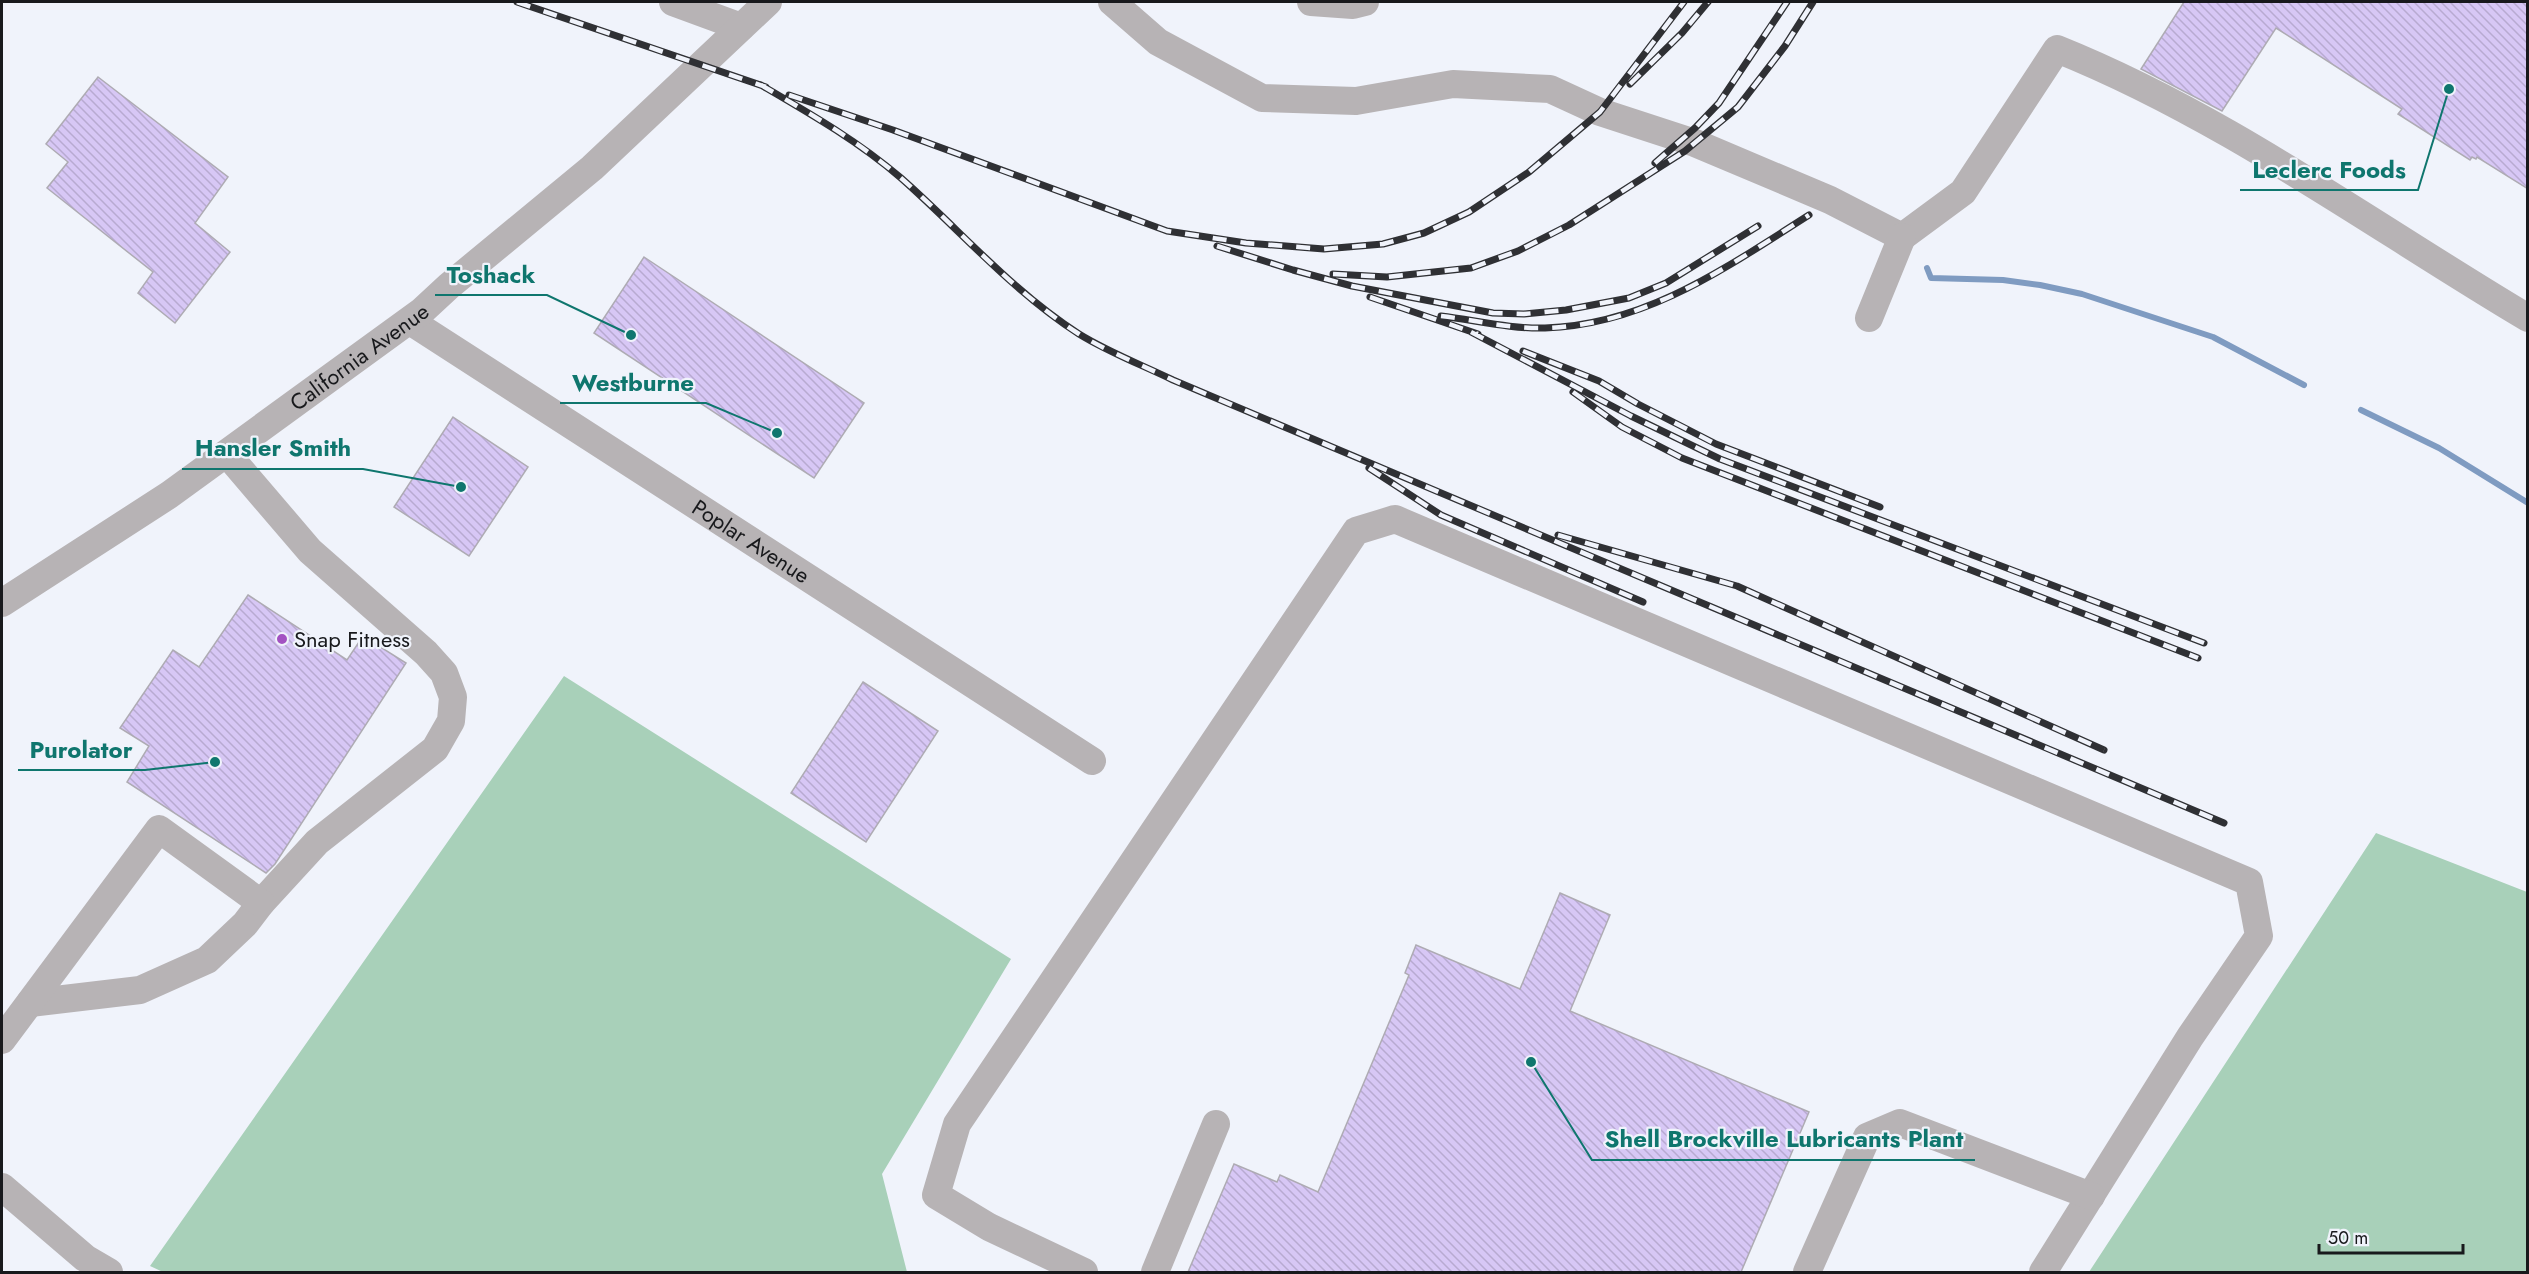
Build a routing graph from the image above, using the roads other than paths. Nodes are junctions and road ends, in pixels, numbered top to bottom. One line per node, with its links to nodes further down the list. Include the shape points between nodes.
1 (673, 2): 6 (street)
2 (768, 2): 6 (street, California Avenue)
3 (1112, 2): 7 (street, via 1158,42 1262,98 1356,101 1453,84 1550,88 1600,112 1695,143 1830,200)
4 (1311, 2): 5 (street)
5 (1365, 2)
6 (741, 27): 10 (street, California Avenue, via 592,168)
7 (1902, 237): 8 (street); 9 (street, via 1964,192 2057,49 2113,71 2248,146)
8 (1869, 318)
9 (2528, 318)
10 (410, 321): 11 (street, California Avenue); 13 (street, Poplar Avenue)
11 (227, 453): 12 (street, California Avenue); 14 (street, via 310,551 426,652 444,673 453,697 451,721 435,749 317,842)
12 (2, 603)
13 (1092, 762)
14 (261, 903): 15 (street, via 207,960 140,990); 15 (street, via 159,829)
15 (30, 1003): 16 (street)
16 (2, 1040)
17 (1216, 1124): 22 (street)
18 (2, 1187): 20 (street, via 85,1258)
19 (2091, 1196): 21 (street, via 2190,1037 2259,936 2249,882 1395,519 1356,531 957,1124 936,1195 988,1227); 23 (street, via 1900,1123 1867,1137); 24 (street)
20 (109, 1272)
21 (1084, 1272)
22 (1155, 1272)
23 (1808, 1272)
24 (2043, 1272)

